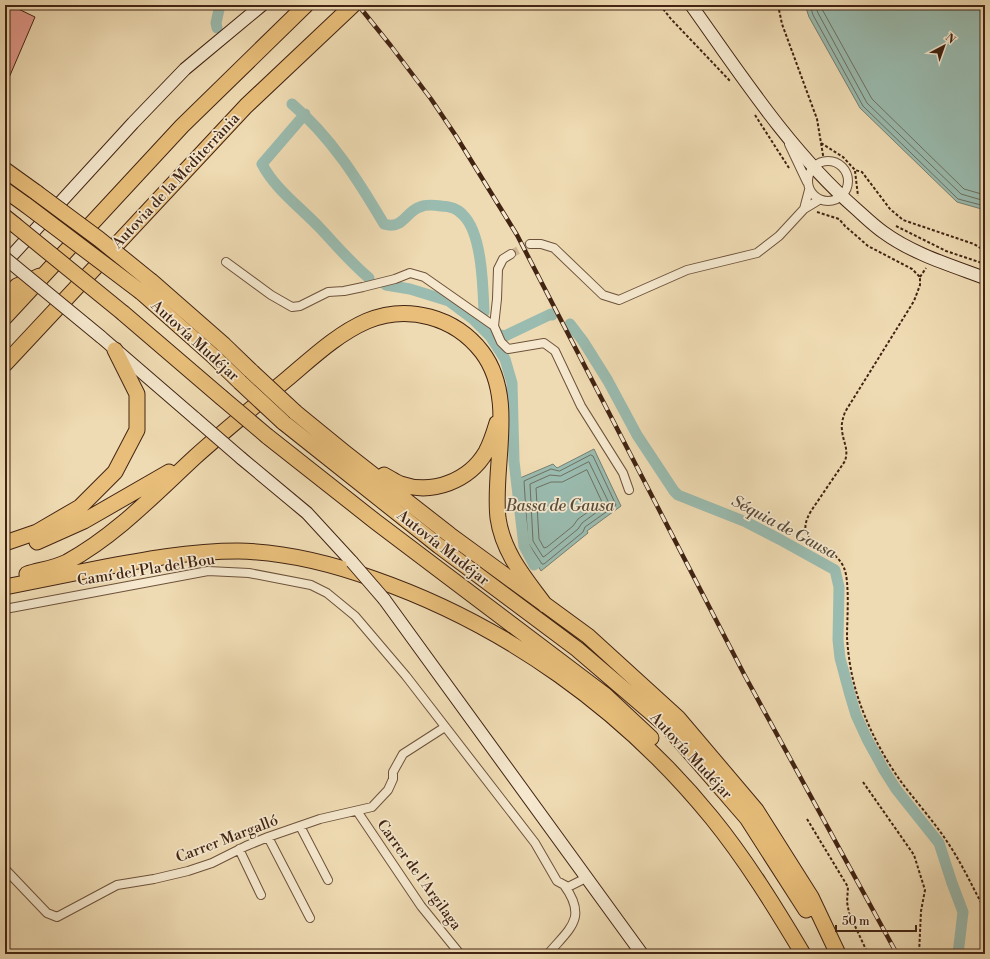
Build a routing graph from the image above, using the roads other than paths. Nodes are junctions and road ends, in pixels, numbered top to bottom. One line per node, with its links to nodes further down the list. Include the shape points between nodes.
1 (262, 5): 18 (main road, via 185,69)
2 (306, 5): 19 (highway, Autovia de la Mediterrània, via 182,126)
3 (353, 5): 24 (highway, Autovia de la Mediterrània, via 246,106)
4 (691, 5): 5 (main road)
5 (784, 133): 6 (main road); 8 (street)
6 (813, 167): 8 (street); 10 (main road); 10 (street, via 824,161 834,161 843,167 848,177 847,187)
7 (5, 170): 29 (highway, bridge, via 151,281)
8 (808, 186): 11 (street); 12 (street)
9 (5, 190): 53 (highway, Autovía Mudéjar, bridge, via 141,292 283,422 439,546 576,649 668,727 748,818 802,903)
10 (842, 196): 11 (street, via 831,201); 20 (main road, via 882,232 924,256)
11 (819, 200): 12 (street)
12 (804, 209): 14 (street, via 779,236 757,253 687,270 619,300 603,295 554,248)
13 (10, 221): 52 (highway, Autovía Mudéjar, bridge, via 267,436 592,685 635,722 696,785 735,834 778,898)
14 (530, 244)
15 (511, 254): 23 (street, via 503,259 498,270)
16 (5, 258): 25 (main road, bridge)
17 (226, 262): 23 (street, via 292,307 300,306 328,292 363,287 410,273 424,277)
18 (5, 263)
19 (45, 274): 21 (highway, via 17,286); 22 (highway, Autovia de la Mediterrània)
20 (985, 278)
21 (5, 298)
22 (5, 317)
23 (494, 326): 31 (street, via 501,342 508,349 544,343 555,351 581,406 623,473)
24 (26, 342): 26 (highway, Autovia de la Mediterrània); 27 (highway)
25 (115, 350): 32 (highway, via 137,394 138,430 115,472 80,507 37,532); 43 (main road, bridge, via 307,513 352,562 384,599)
26 (5, 364)
27 (5, 373)
28 (500, 411): 29 (highway, via 494,434 478,464 466,475 452,482 438,487 420,488 401,484 383,474); 30 (highway, via 498,389 492,369 469,338 448,324 429,316 390,314 369,320 338,338); 35 (highway, via 498,520 510,555)
29 (295, 412): 35 (highway, via 431,520)
30 (197, 455): 32 (highway, via 84,521 32,544); 33 (highway, via 104,537 65,563)
31 (629, 490)
32 (5, 544)
33 (5, 580)
34 (5, 587): 51 (highway, via 167,556 237,551 316,561 343,568 432,601 537,659 634,735 712,819 750,871)
35 (545, 605): 54 (highway, via 588,636 678,718 756,810 811,897)
36 (5, 609): 37 (street, Camí del Pla del Bou, via 208,571 249,573 311,585 328,593 355,616)
37 (445, 727): 38 (street, Carrer Margalló, via 403,754 393,772 388,790 372,807); 45 (street, Camí del Pla del Bou, via 535,843 557,881)
38 (357, 811): 39 (street, Carrer Margalló); 48 (street, Carrer de l'Argilaga, via 429,916)
39 (300, 826): 40 (street, Carrer Margalló); 44 (street)
40 (268, 837): 41 (street, Carrer Margalló); 47 (street)
41 (239, 850): 42 (street, Carrer Margalló, via 188,871 154,880 117,885 57,917 47,913); 46 (street)
42 (5, 869)
43 (586, 878): 45 (street, via 568,887); 50 (main road)
44 (328, 880)
45 (563, 885): 49 (street, Camí del Pla del Bou, via 572,896 576,914 570,927)
46 (261, 895)
47 (310, 918)
48 (460, 954)
49 (548, 954)
50 (642, 954)
51 (803, 954)
52 (809, 954)
53 (828, 954)
54 (838, 954)

